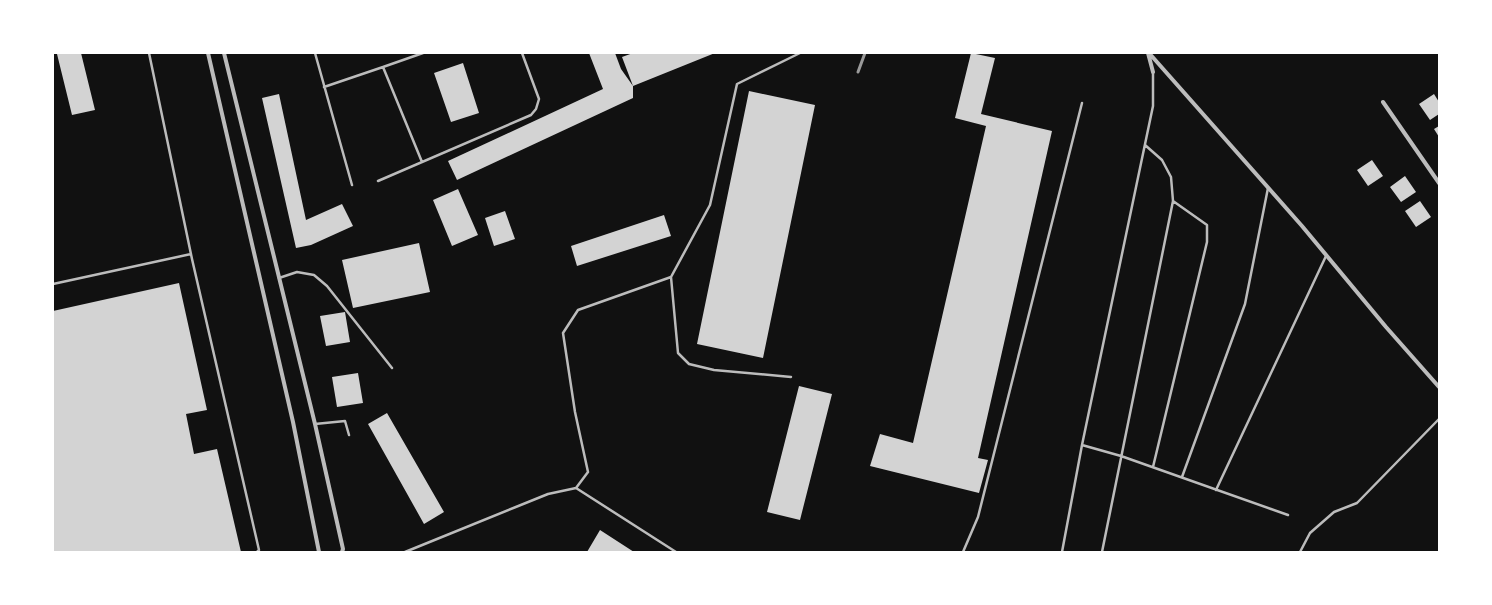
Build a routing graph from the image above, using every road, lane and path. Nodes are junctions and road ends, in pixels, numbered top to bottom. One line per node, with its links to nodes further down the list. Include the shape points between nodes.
1 (149, 53): 21 (lane)
2 (208, 53): 40 (street, via 293,422)
3 (224, 53): 24 (street)
4 (315, 53): 11 (lane)
5 (423, 53): 9 (lane)
6 (522, 53): 15 (lane, via 539,99 531,115)
7 (800, 53): 23 (lane, via 737,84 710,205)
8 (1149, 53): 10 (street); 19 (street)
9 (382, 67): 11 (lane); 15 (lane)
10 (1153, 72): 14 (lane, via 1153,106)
11 (324, 86): 18 (lane)
12 (1383, 102): 17 (street)
13 (1082, 103): 44 (lane, via 978,517)
14 (1144, 145): 20 (lane, via 1162,160 1171,177); 32 (lane)
15 (422, 162): 16 (lane)
16 (378, 181)
17 (1439, 184)
18 (352, 185)
19 (1268, 188): 22 (street); 35 (lane, via 1245,304)
20 (1173, 201): 33 (lane); 34 (lane, via 1207,225 1207,242)
21 (191, 254): 25 (lane); 39 (lane, via 259,550)
22 (1326, 256): 28 (street); 37 (lane)
23 (671, 277): 27 (lane, via 678,353 689,364 714,370); 36 (lane, via 578,310 563,333 575,412 588,472)
24 (278, 278): 26 (lane, via 297,272 314,276 327,286); 30 (street)
25 (53, 284)
26 (392, 368)
27 (791, 377)
28 (1439, 387)
29 (1439, 418): 47 (lane, via 1357,503 1334,512 1310,533)
30 (315, 424): 31 (lane, via 345,421); 41 (street)
31 (349, 435)
32 (1082, 445): 33 (lane); 45 (lane)
33 (1121, 456): 34 (lane); 46 (lane)
34 (1153, 468): 35 (lane)
35 (1182, 478): 37 (lane)
36 (576, 488): 42 (lane, via 548,494); 43 (lane)
37 (1216, 490): 38 (lane)
38 (1288, 515)
39 (257, 552)
40 (319, 552)
41 (342, 552)
42 (405, 552)
43 (676, 552)
44 (963, 552)
45 (1062, 552)
46 (1102, 552)
47 (1300, 552)

